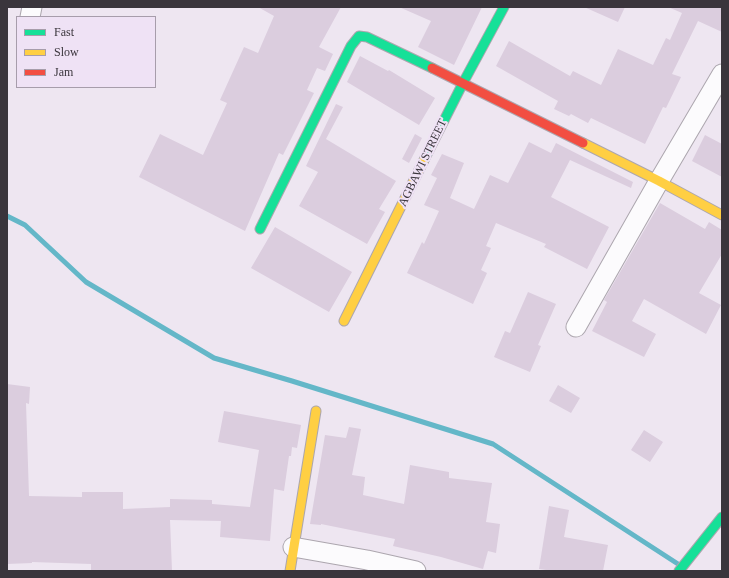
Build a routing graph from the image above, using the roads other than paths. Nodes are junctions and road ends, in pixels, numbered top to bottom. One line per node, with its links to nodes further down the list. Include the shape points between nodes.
1 (504, 7): 3 (street, AGBAWI STREET)
2 (722, 74): 4 (street)
3 (463, 83): 4 (street); 6 (street, via 367,37 359,36 351,46); 7 (street, AGBAWI STREET)
4 (659, 181): 5 (street); 8 (street)
5 (722, 215)
6 (260, 229)
7 (344, 321)
8 (576, 327)
9 (316, 411): 11 (street)
10 (722, 517): 14 (street)
11 (293, 547): 12 (street); 13 (street)
12 (290, 571)
13 (416, 571)
14 (679, 571)

